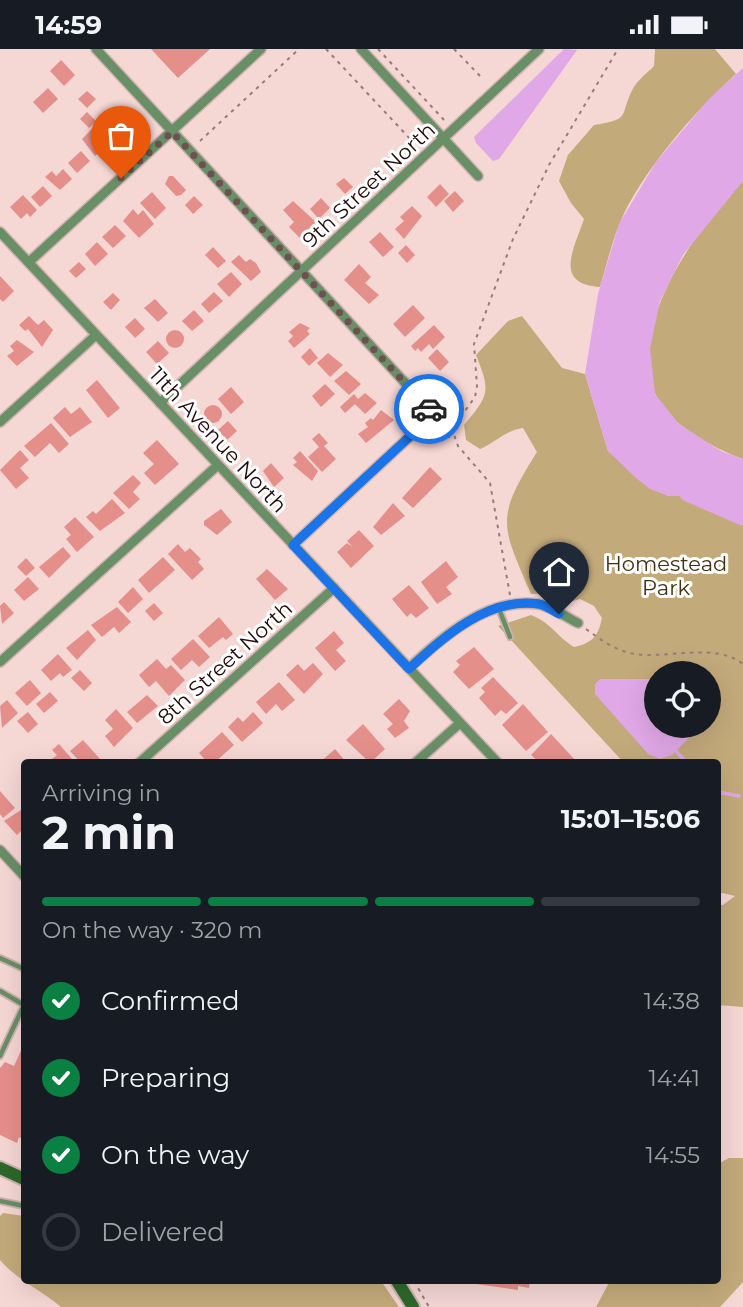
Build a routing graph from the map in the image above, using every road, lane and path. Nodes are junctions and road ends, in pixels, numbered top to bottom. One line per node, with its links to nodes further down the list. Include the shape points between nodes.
1 (96, 49): 12 (street)
2 (261, 49): 12 (street)
3 (299, 49): 14 (path)
4 (326, 49): 15 (path)
5 (361, 49): 13 (street)
6 (379, 49): 11 (path)
7 (454, 49): 10 (path)
8 (539, 49): 11 (street, 9th Street North)
9 (618, 49): 24 (path, via 549,165 513,239 474,344 475,397 457,419)
10 (482, 78)
11 (453, 129): 13 (street, 9th Street North)
12 (172, 132): 18 (street); 19 (street)
13 (443, 138): 16 (street); 19 (street, 9th Street North)
14 (200, 141)
15 (413, 142)
16 (478, 176)
17 (0, 232): 18 (street, 11th Avenue North)
18 (29, 261): 20 (street, 11th Avenue North)
19 (301, 272): 21 (street, 9th Street North); 23 (street, via 434,414)
20 (96, 335): 21 (street, 11th Avenue North); 22 (street)
21 (160, 403): 25 (street, 11th Avenue North)
22 (0, 422)
23 (421, 426): 24 (path, via 440,437); 26 (street)
24 (452, 436): 28 (path, via 490,483)
25 (218, 465): 26 (street, 11th Avenue North); 32 (street)
26 (293, 545): 27 (street, 11th Avenue North)
27 (334, 588): 34 (street, 11th Avenue North); 36 (street, 8th Street North)
28 (512, 606): 29 (street); 30 (street, via 540,604)
29 (499, 610): 31 (lane); 34 (street, via 470,619)
30 (578, 623): 33 (path, via 613,647 637,655 687,656 709,651)
31 (510, 637)
32 (0, 662)
33 (743, 664)
34 (409, 669): 35 (street, 11th Avenue North)
35 (460, 723): 37 (street); 38 (street, 11th Avenue North)
36 (143, 759)
37 (420, 759)
38 (494, 759)
39 (0, 850): 40 (street)
40 (21, 869)
41 (0, 958): 42 (lane)
42 (21, 968)
43 (0, 991): 44 (lane)
44 (21, 1003)
45 (21, 1011): 46 (lane)
46 (2, 1046): 47 (lane)
47 (0, 1056)
48 (0, 1168): 49 (main road)
49 (21, 1178)
50 (0, 1201): 51 (lane)
51 (21, 1205)
52 (399, 1284): 54 (main road)
53 (416, 1284): 55 (path)
54 (413, 1307)
55 (429, 1307)

